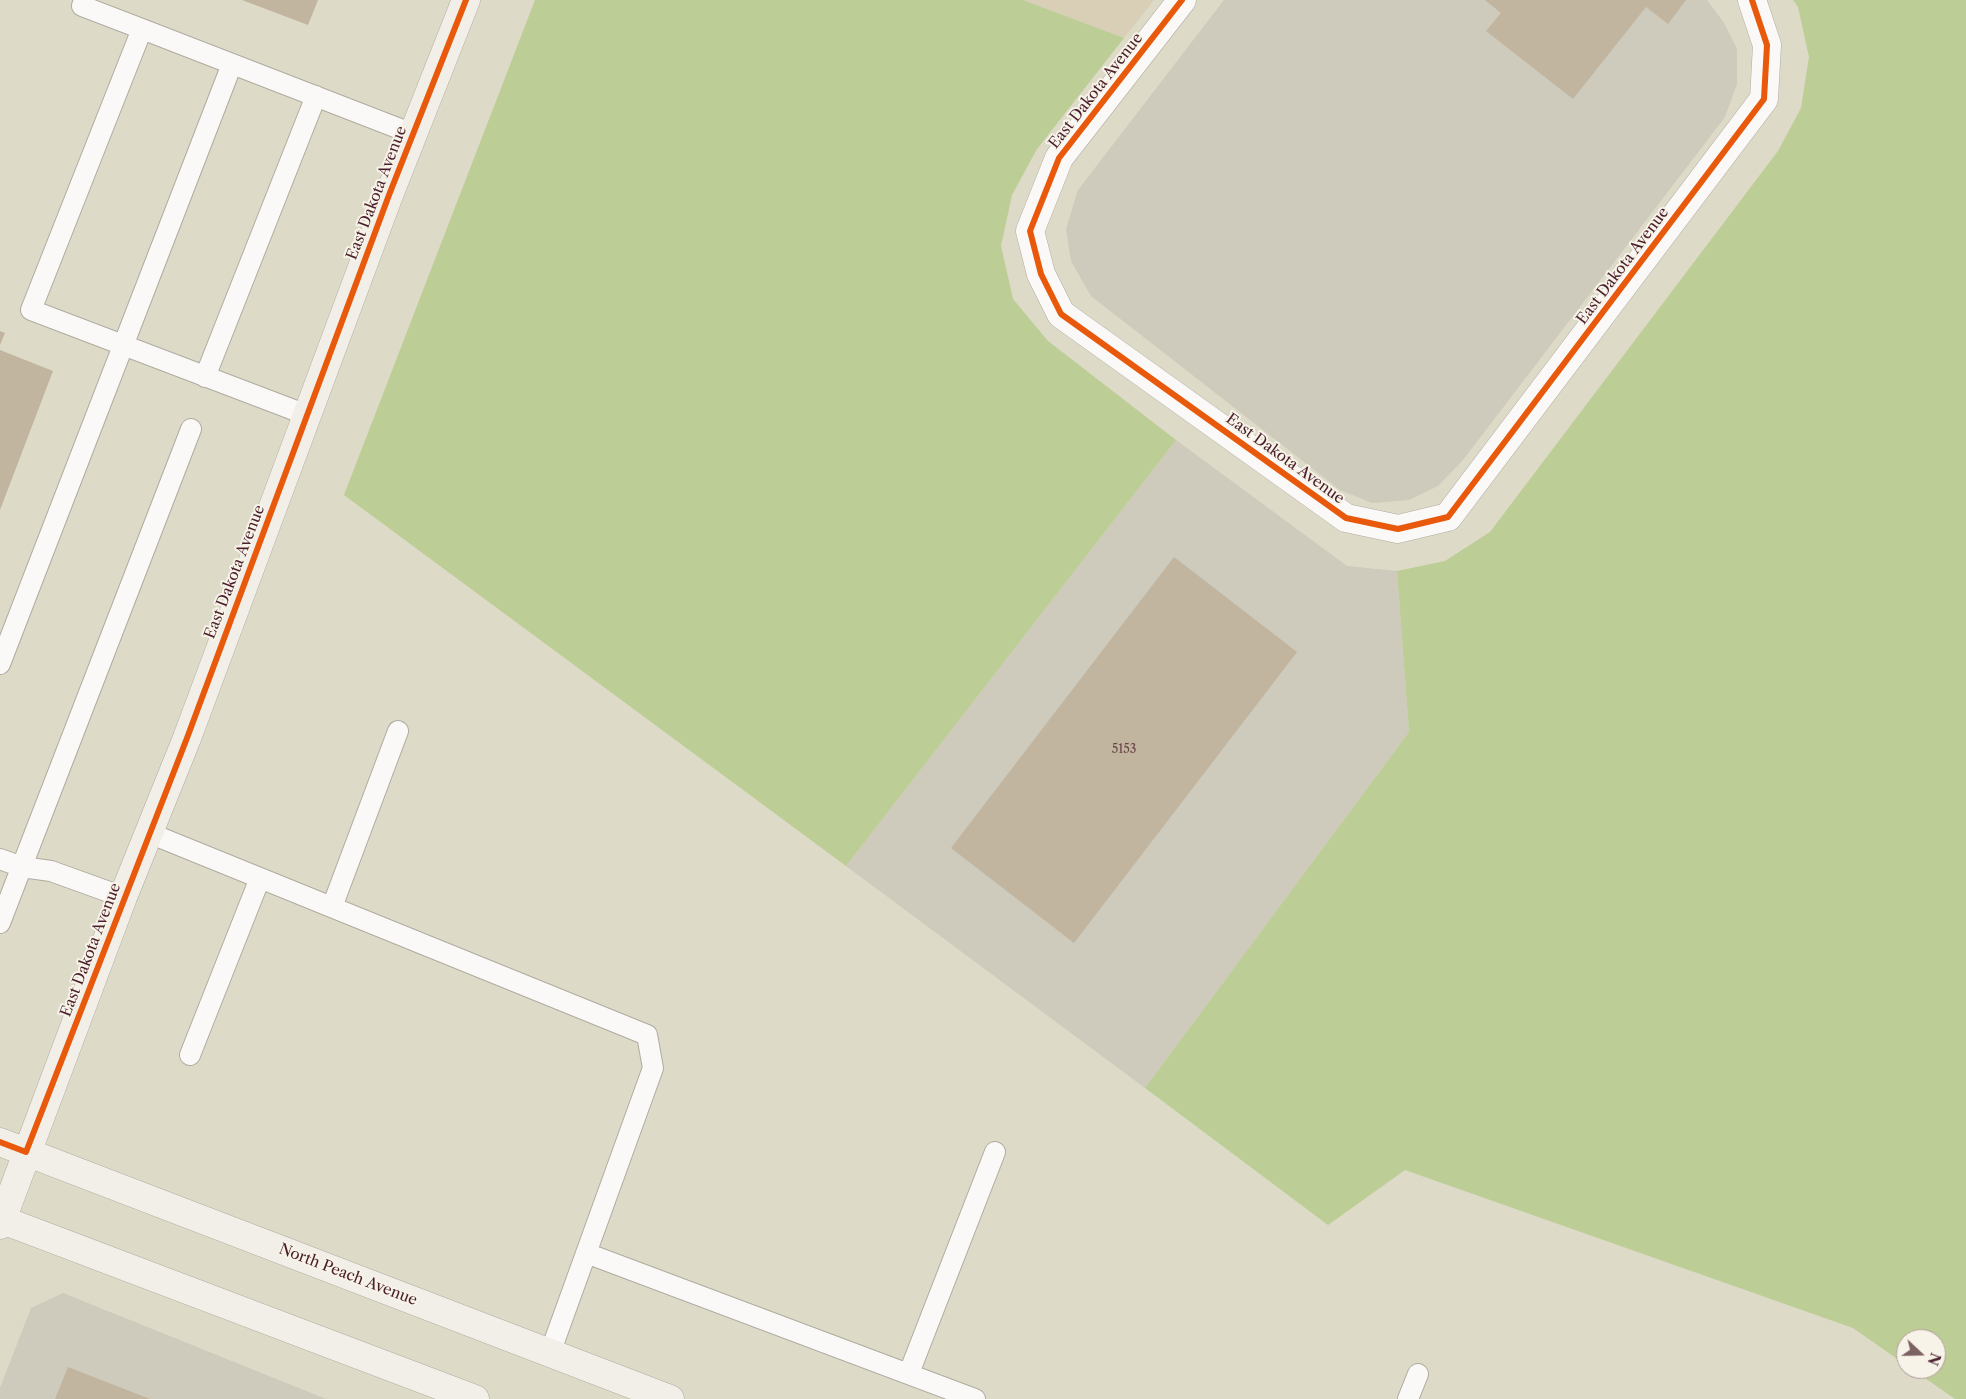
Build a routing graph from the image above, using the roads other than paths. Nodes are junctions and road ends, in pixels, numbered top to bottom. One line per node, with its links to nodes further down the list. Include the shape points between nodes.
1 (84, 0): 5 (lane, via 82,6)
2 (466, 0): 8 (street, East Dakota Avenue)
3 (1182, 0): 4 (street, East Dakota Avenue, via 1059,158 1030,231 1041,274 1061,314 1117,355 1346,518 1398,529 1448,518 1764,99 1767,45)
4 (1752, 0)
5 (142, 29): 6 (lane); 9 (lane, via 31,310)
6 (232, 64): 7 (lane); 9 (lane)
7 (316, 96): 8 (lane); 10 (lane)
8 (413, 134): 11 (street, East Dakota Avenue)
9 (122, 345): 10 (lane); 13 (lane)
10 (205, 376): 11 (lane)
11 (307, 415): 15 (street, East Dakota Avenue)
12 (191, 429): 17 (lane)
13 (0, 664)
14 (398, 731): 20 (lane)
15 (149, 833): 18 (lane); 19 (street, East Dakota Avenue)
16 (0, 859): 17 (lane)
17 (22, 867): 19 (lane, via 51,871); 21 (lane)
18 (260, 878): 20 (lane); 22 (lane)
19 (123, 898): 24 (street, East Dakota Avenue)
20 (332, 907): 27 (lane, via 647,1035 653,1068)
21 (0, 923)
22 (190, 1055)
23 (0, 1142): 24 (street, North Peach Avenue)
24 (26, 1152): 26 (street, East Dakota Avenue); 28 (street, North Peach Avenue)
25 (994, 1152): 29 (lane)
26 (1, 1221): 31 (street)
27 (586, 1253): 28 (lane); 29 (lane)
28 (550, 1353): 32 (street, North Peach Avenue)
29 (909, 1373): 33 (lane)
30 (1418, 1374): 34 (lane)
31 (474, 1399)
32 (670, 1399)
33 (974, 1399)
34 (1408, 1399)

